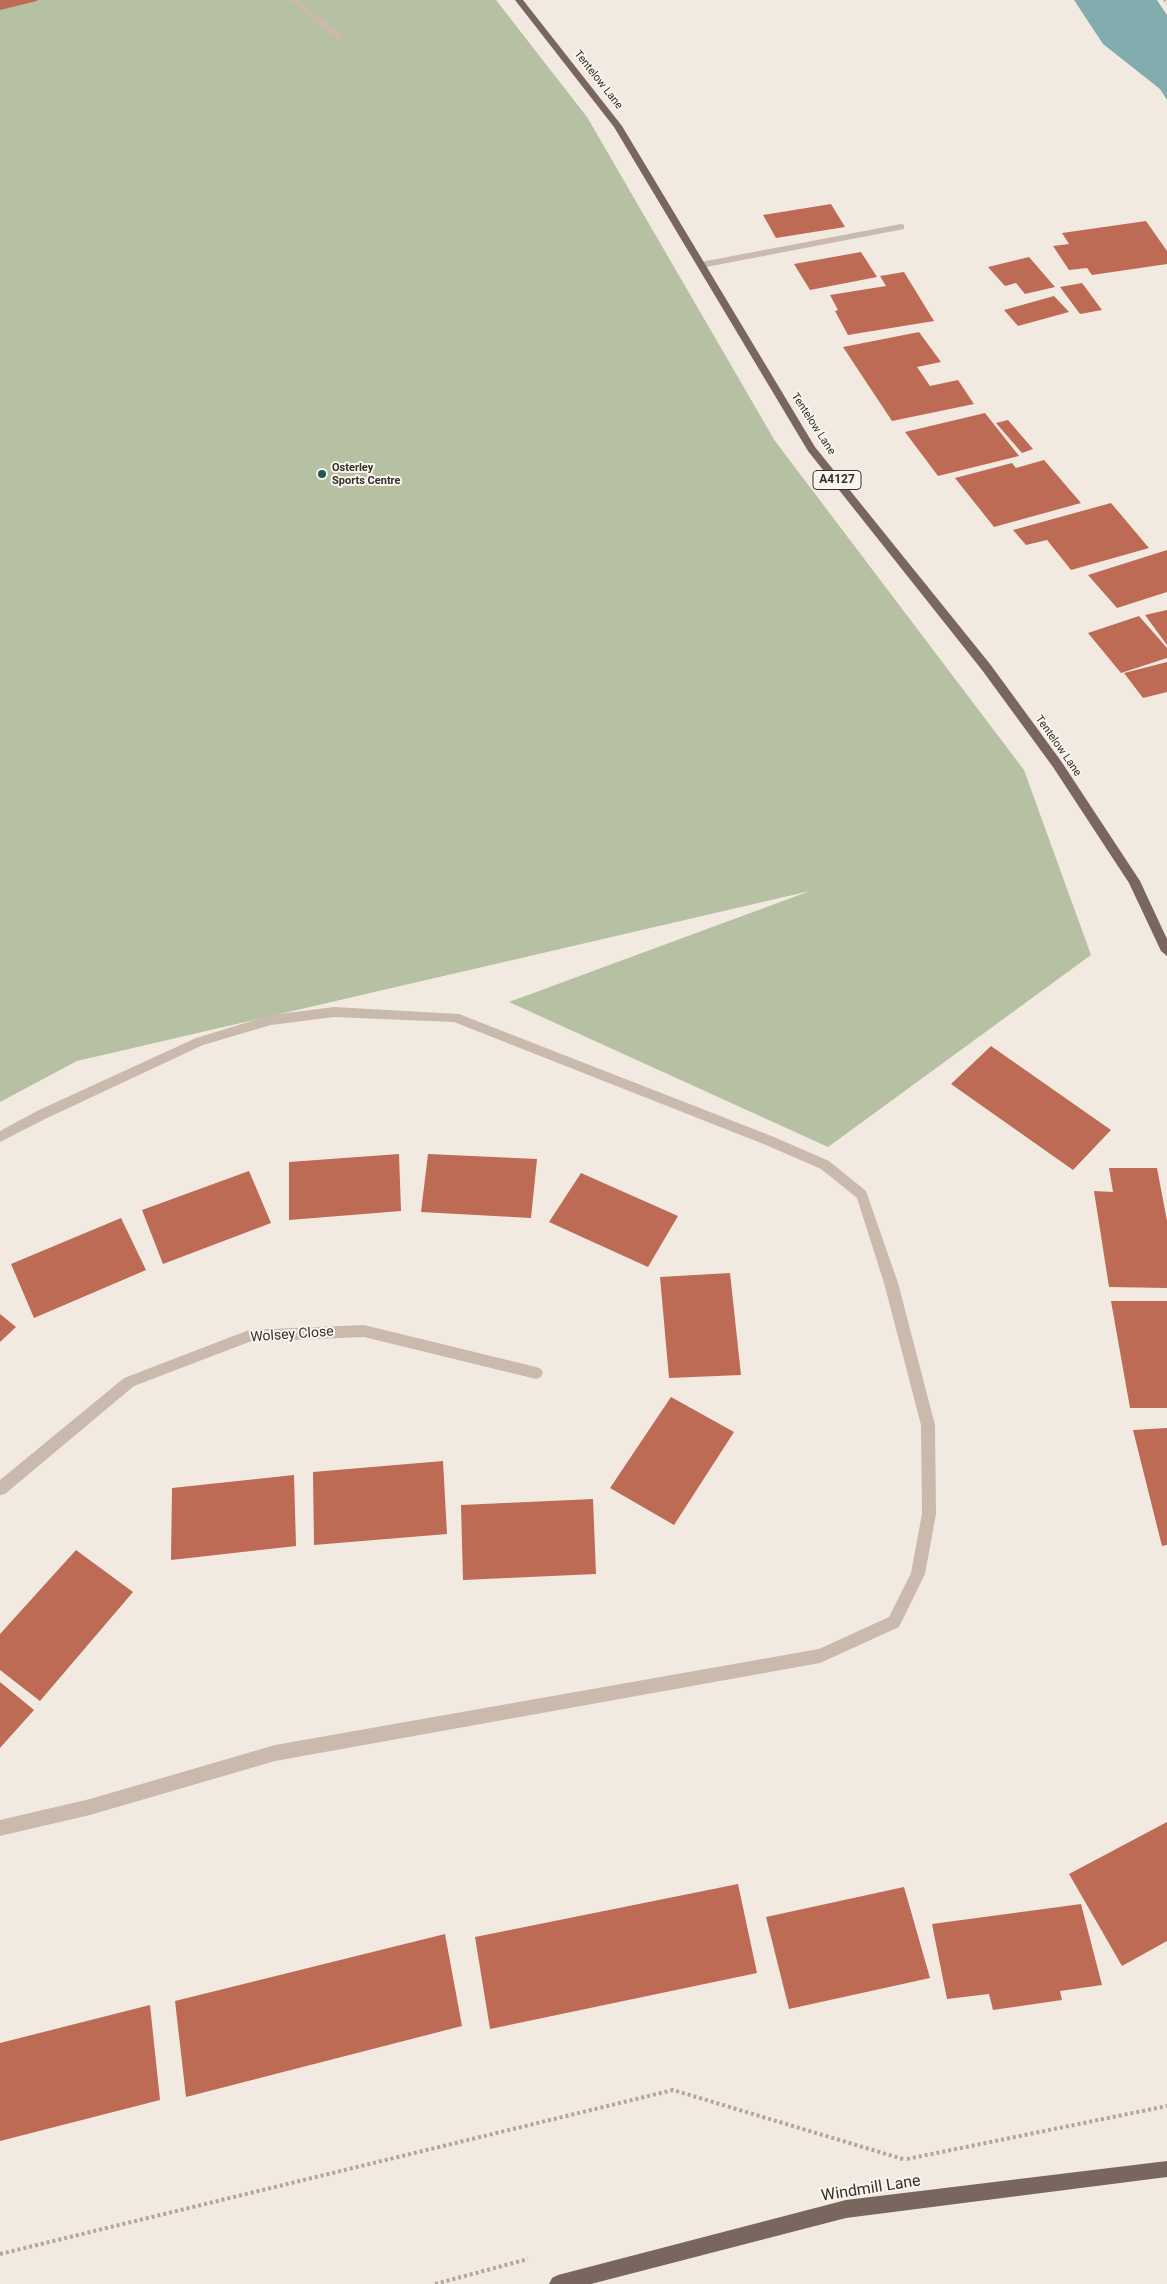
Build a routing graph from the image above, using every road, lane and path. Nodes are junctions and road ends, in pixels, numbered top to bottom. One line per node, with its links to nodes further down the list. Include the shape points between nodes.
1 (293, 0): 5 (street)
2 (519, 0): 7 (main road, Tentelow Lane / A4127, via 618,126)
3 (1164, 0): 4 (path)
4 (1167, 4)
5 (340, 37)
6 (901, 227): 7 (street)
7 (701, 265): 8 (main road, Tentelow Lane / A4127, via 811,449 986,667 1058,764 1134,881)
8 (1167, 951)
9 (0, 1137): 12 (street, via 200,1041 271,1020 334,1012 455,1017 770,1141 825,1165 862,1195 892,1283 928,1425 929,1514 918,1574 894,1622 820,1656 275,1753 90,1807)
10 (536, 1373): 11 (street, Wolsey Close, via 364,1331 249,1336 129,1382)
11 (0, 1488)
12 (0, 1828)
13 (906, 2160): 15 (path, via 673,2090)
14 (1167, 2169): 16 (main road, Windmill Lane, via 846,2209)
15 (0, 2254)
16 (558, 2284)

